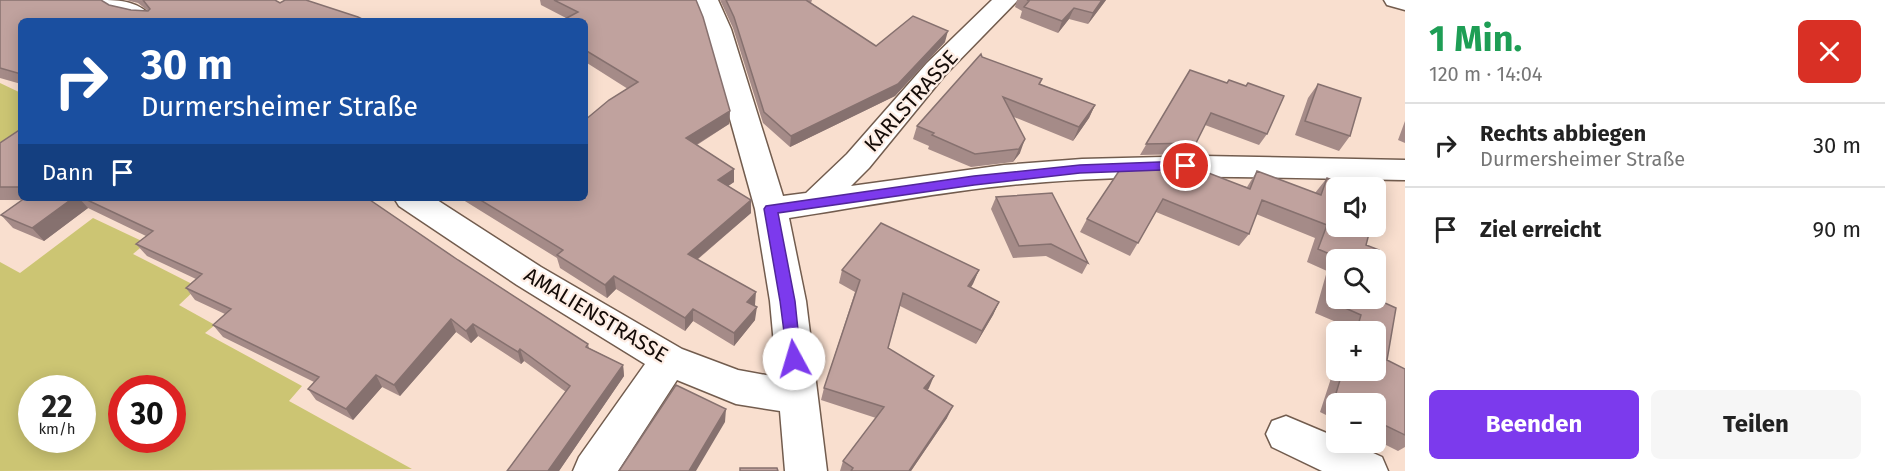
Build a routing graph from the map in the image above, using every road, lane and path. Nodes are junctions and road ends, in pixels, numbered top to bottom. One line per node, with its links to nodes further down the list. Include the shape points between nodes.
1 (158, 0): 6 (street)
2 (706, 0): 10 (street)
3 (1006, 0): 9 (street, KARLSTRASSE, via 936,69 858,161)
4 (1396, 0): 5 (street)
5 (1405, 3)
6 (128, 11)
7 (1405, 170): 9 (street, via 1186,166 1080,169)
8 (414, 201): 11 (street, AMALIENSTRASSE)
9 (815, 203): 10 (street)
10 (771, 209): 12 (street, via 788,301)
11 (669, 360): 12 (street, AMALIENSTRASSE, via 736,387); 14 (street)
12 (797, 397): 15 (street)
13 (1286, 434): 16 (street)
14 (594, 471)
15 (806, 471)
16 (1366, 471)

